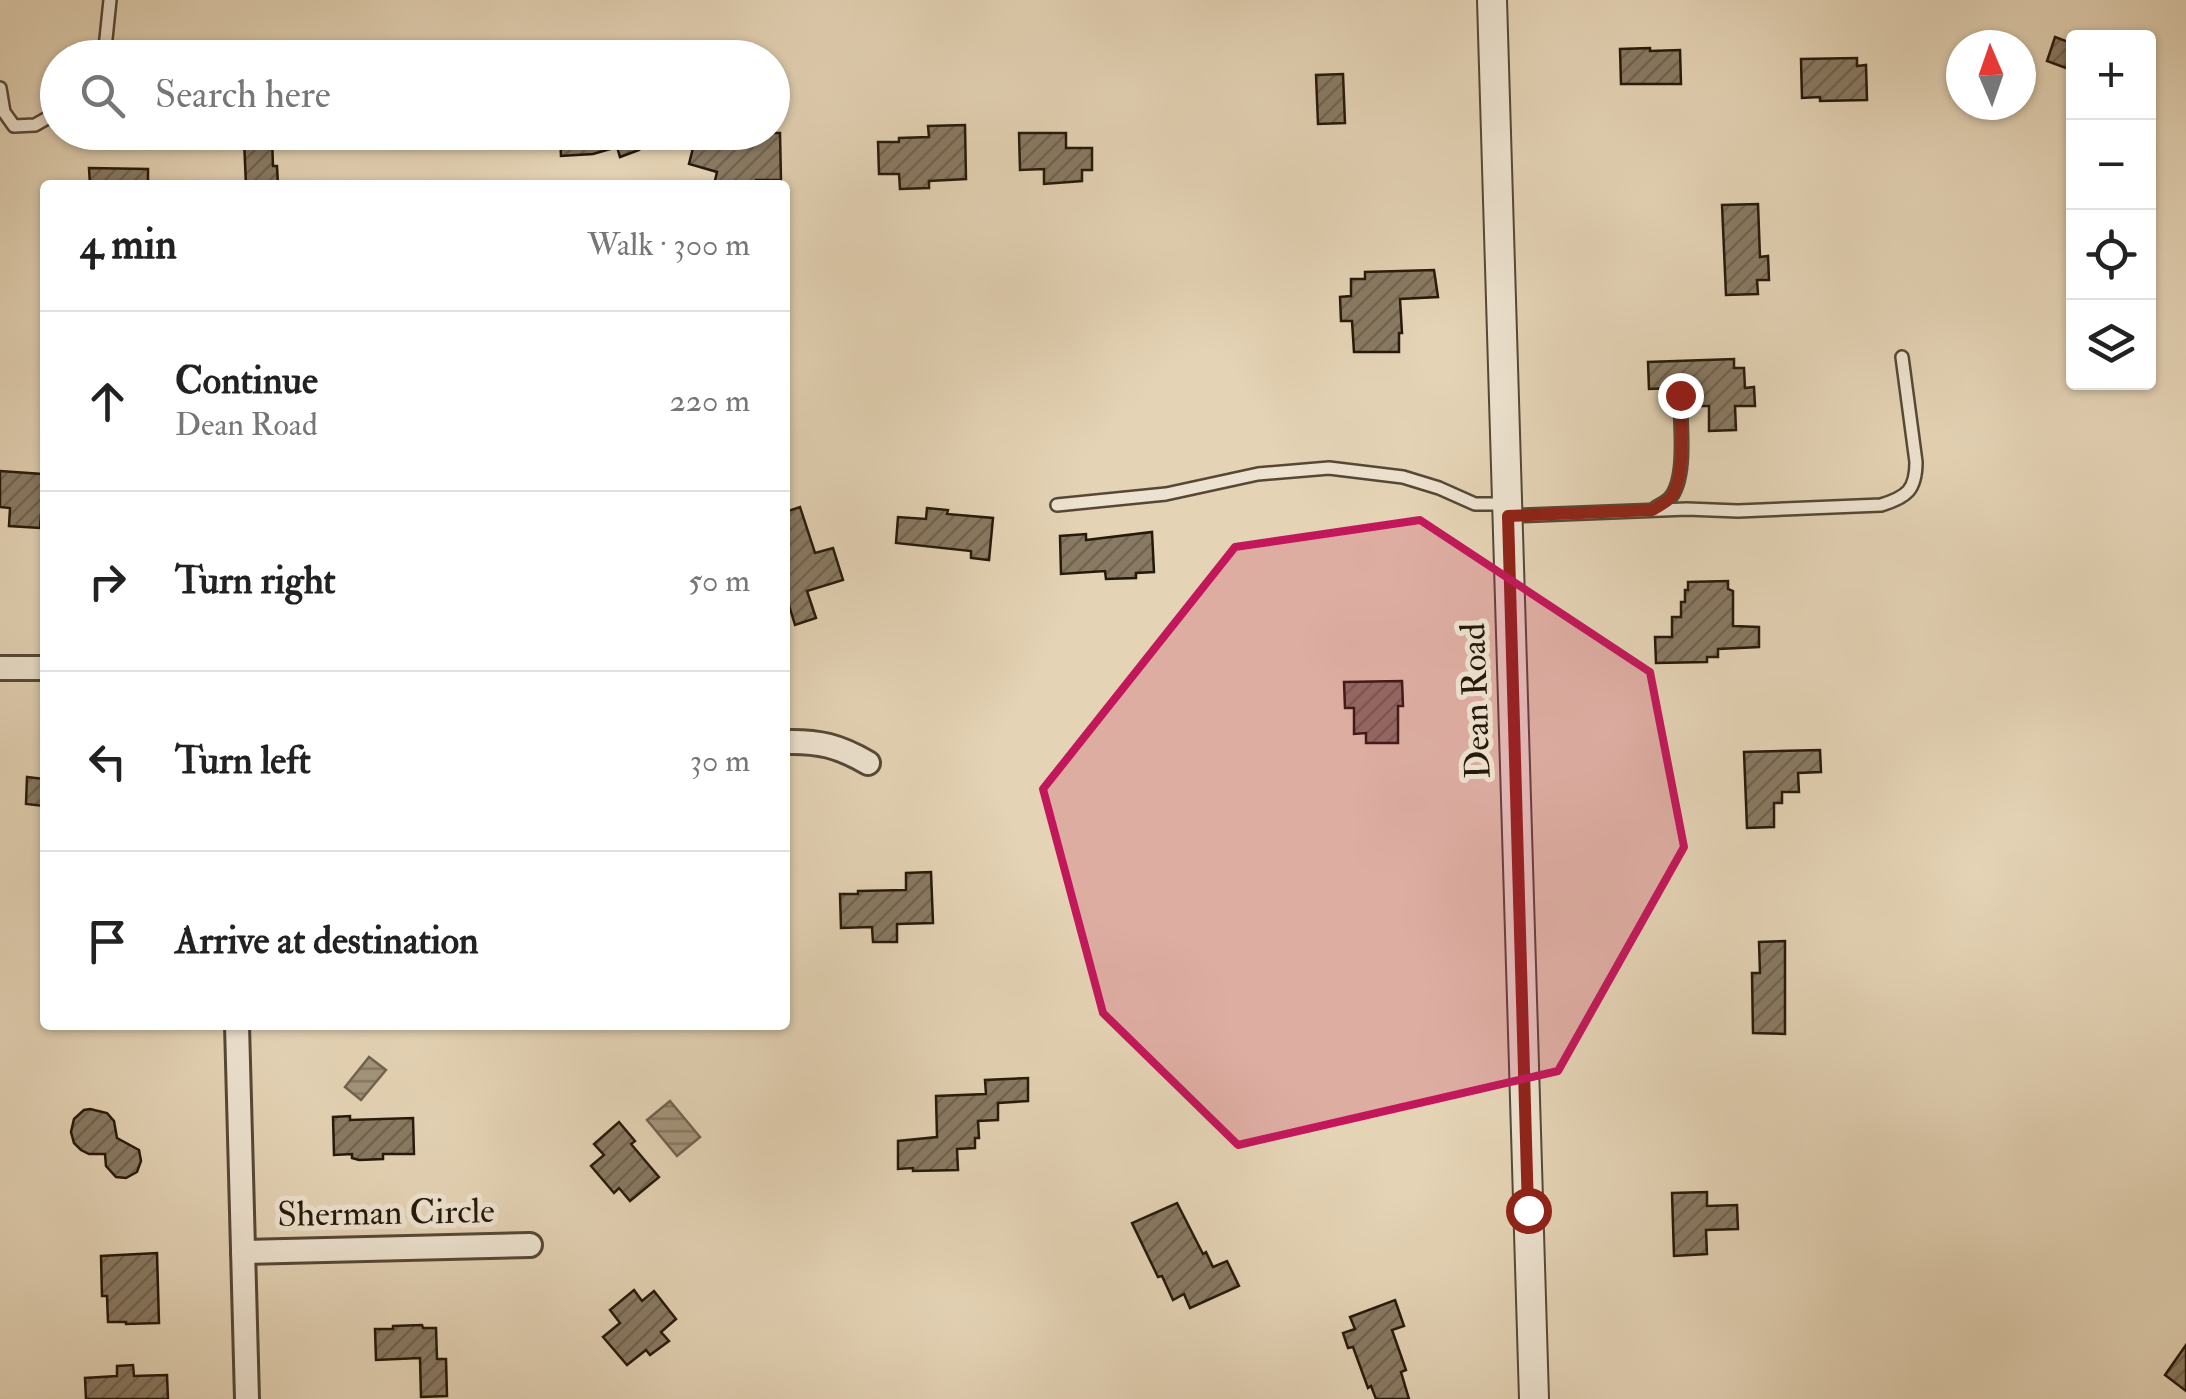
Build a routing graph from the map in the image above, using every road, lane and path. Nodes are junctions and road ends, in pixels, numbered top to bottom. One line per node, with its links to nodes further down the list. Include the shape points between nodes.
1 (110, 0): 3 (lane)
2 (1492, 0): 9 (street, Dean Road)
3 (106, 40)
4 (0, 88): 5 (lane, via 14,126)
5 (40, 122)
6 (1902, 358): 10 (lane, via 1916,478 1896,500)
7 (1680, 395): 10 (lane, via 1677,484)
8 (1058, 505): 9 (lane, via 1329,468 1403,477)
9 (1508, 510): 10 (lane); 19 (street, Dean Road)
10 (1652, 510)
11 (0, 668): 12 (street)
12 (40, 668)
13 (790, 742): 14 (street, via 822,742)
14 (868, 763)
15 (237, 1030): 17 (street)
16 (530, 1245): 17 (street, Sherman Circle)
17 (243, 1252): 18 (street)
18 (247, 1399)
19 (1534, 1399)

